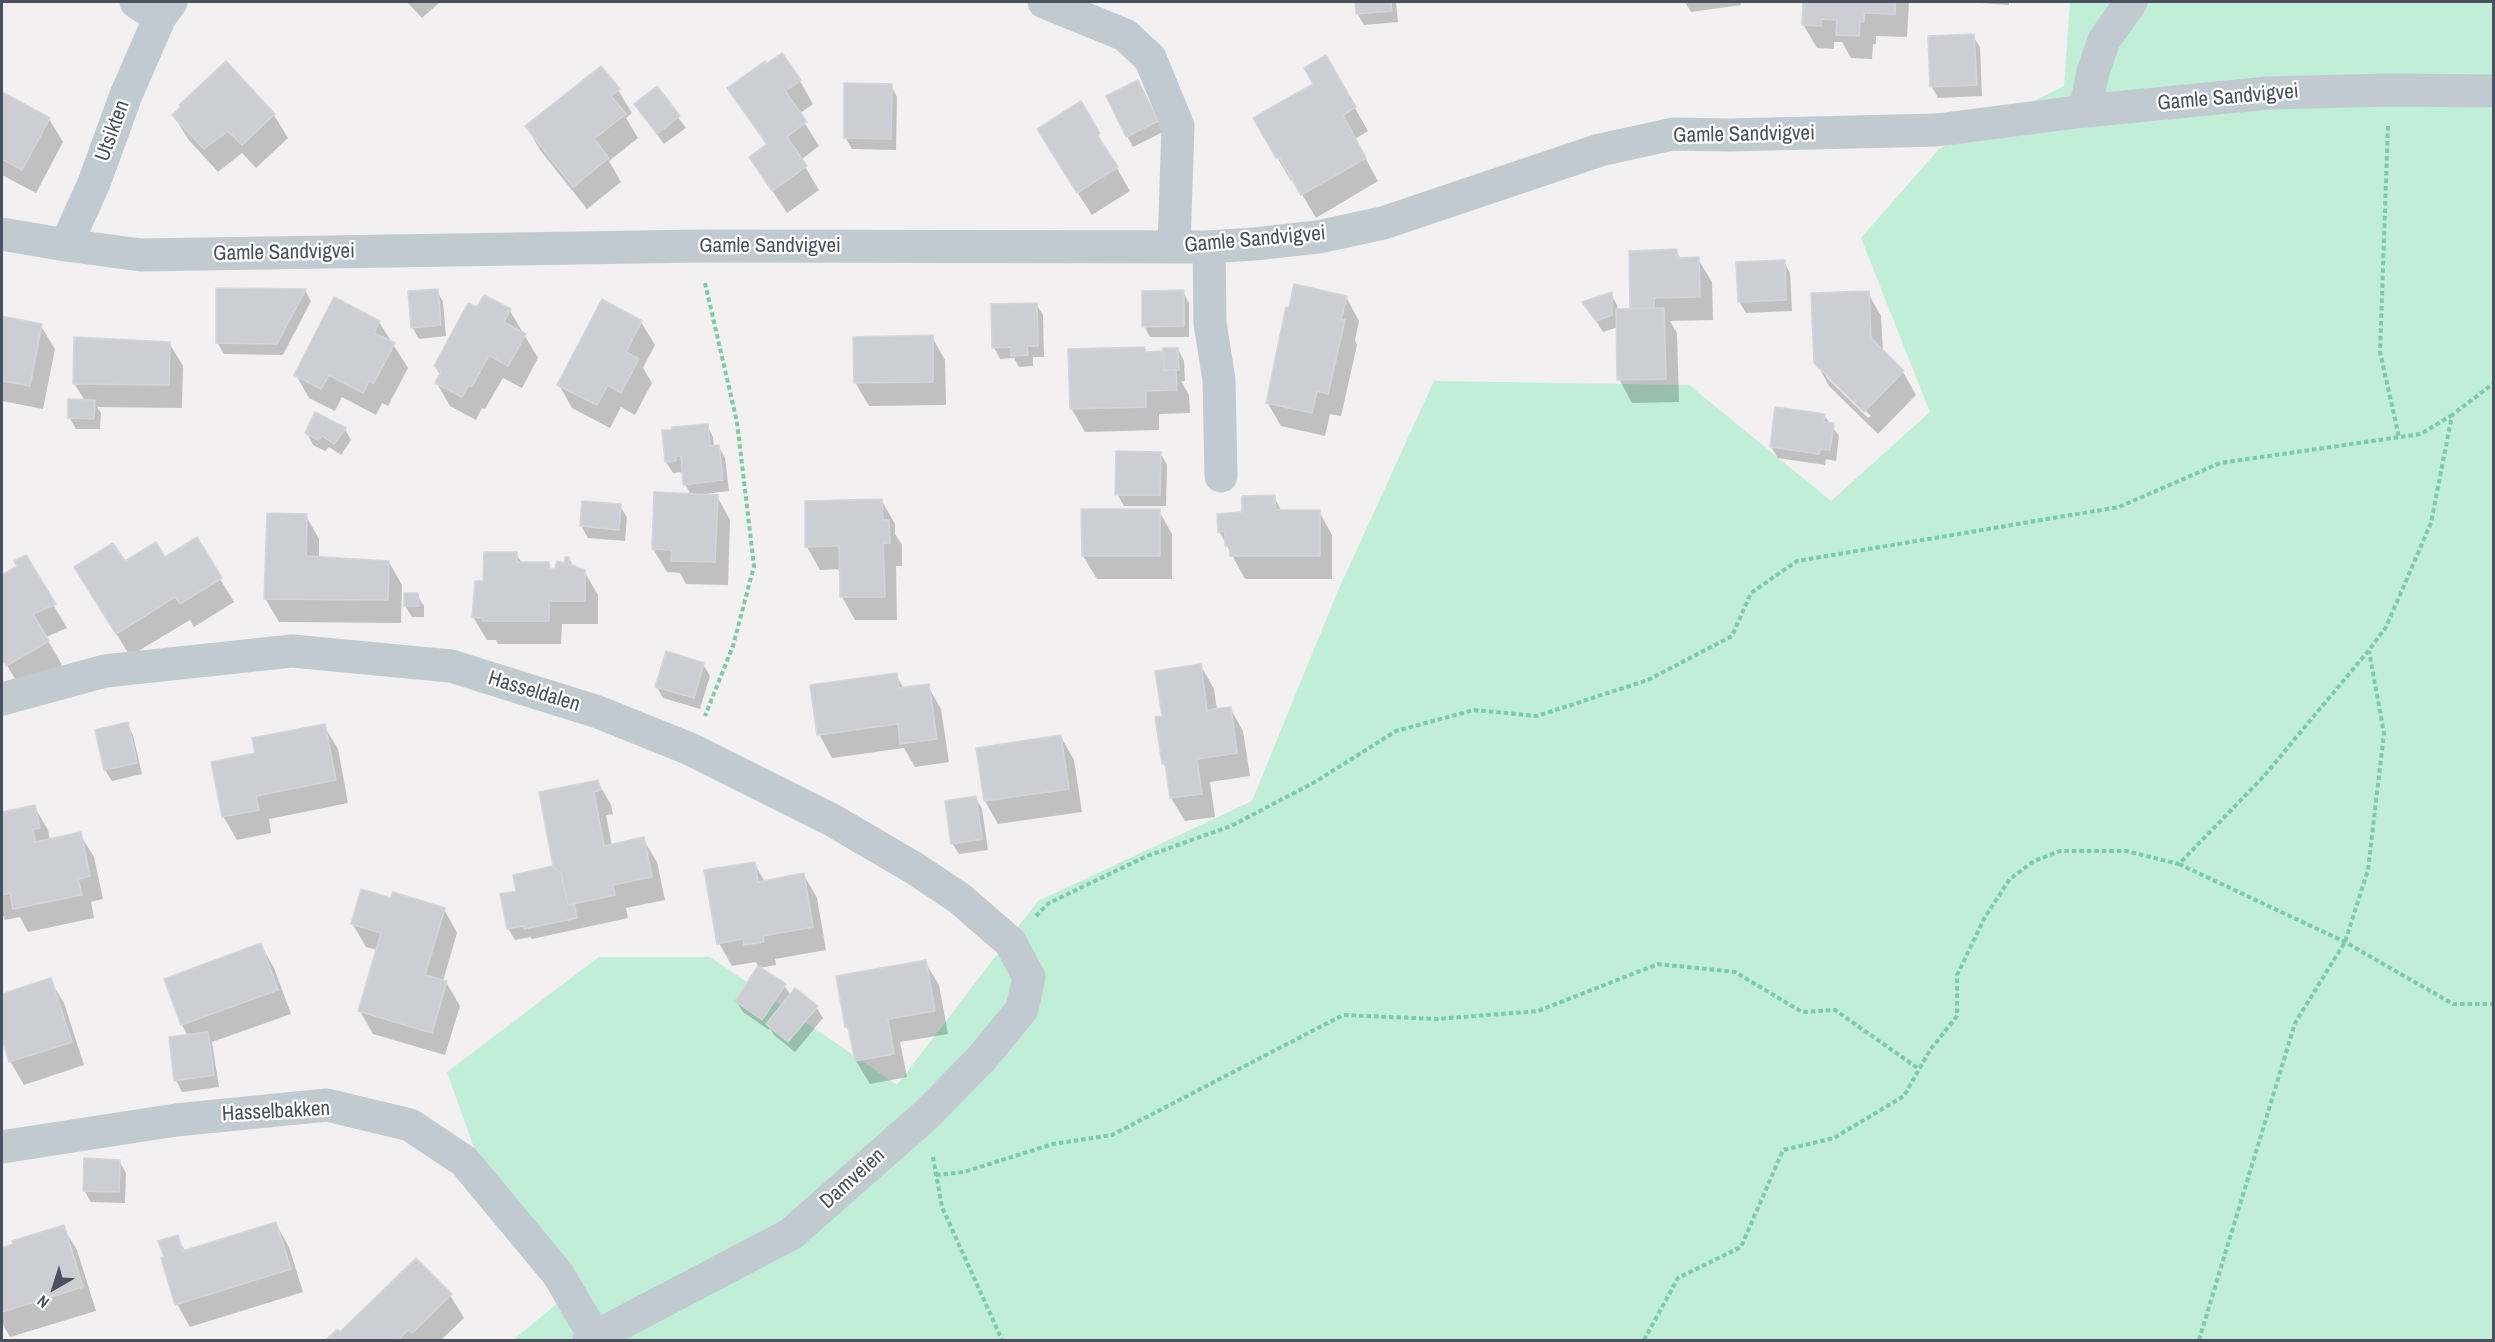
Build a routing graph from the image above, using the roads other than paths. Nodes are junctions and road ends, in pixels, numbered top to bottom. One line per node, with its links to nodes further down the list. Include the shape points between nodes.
1 (1044, 2): 8 (street, via 1125,35 1150,58 1178,126)
2 (2131, 2): 5 (street, via 2104,40)
3 (156, 7): 7 (street, Utsikten, via 94,183)
4 (2493, 92): 5 (street, Gamle Sandvigvei, via 2268,93)
5 (2085, 111): 9 (street, Gamle Sandvigvei, via 1937,130 1673,134 1600,150 1383,223 1318,237)
6 (2, 234): 7 (street, Gamle Sandvigvei)
7 (66, 245): 8 (street, Gamle Sandvigvei, via 141,255 701,246)
8 (1174, 246): 9 (street, Gamle Sandvigvei)
9 (1209, 247): 10 (street, via 1210,323 1219,380)
10 (1221, 476)
11 (2, 699): 12 (street, Hasseldalen, via 105,671 292,651 451,666 598,712 690,749 832,820 914,868 959,898)
12 (1010, 942): 14 (street, Damveien, via 1029,977 1022,1009 982,1058 926,1115 791,1234)
13 (2, 1147): 14 (street, Hasselbakken, via 176,1120 327,1105 410,1125 464,1161 558,1274)
14 (592, 1339)

